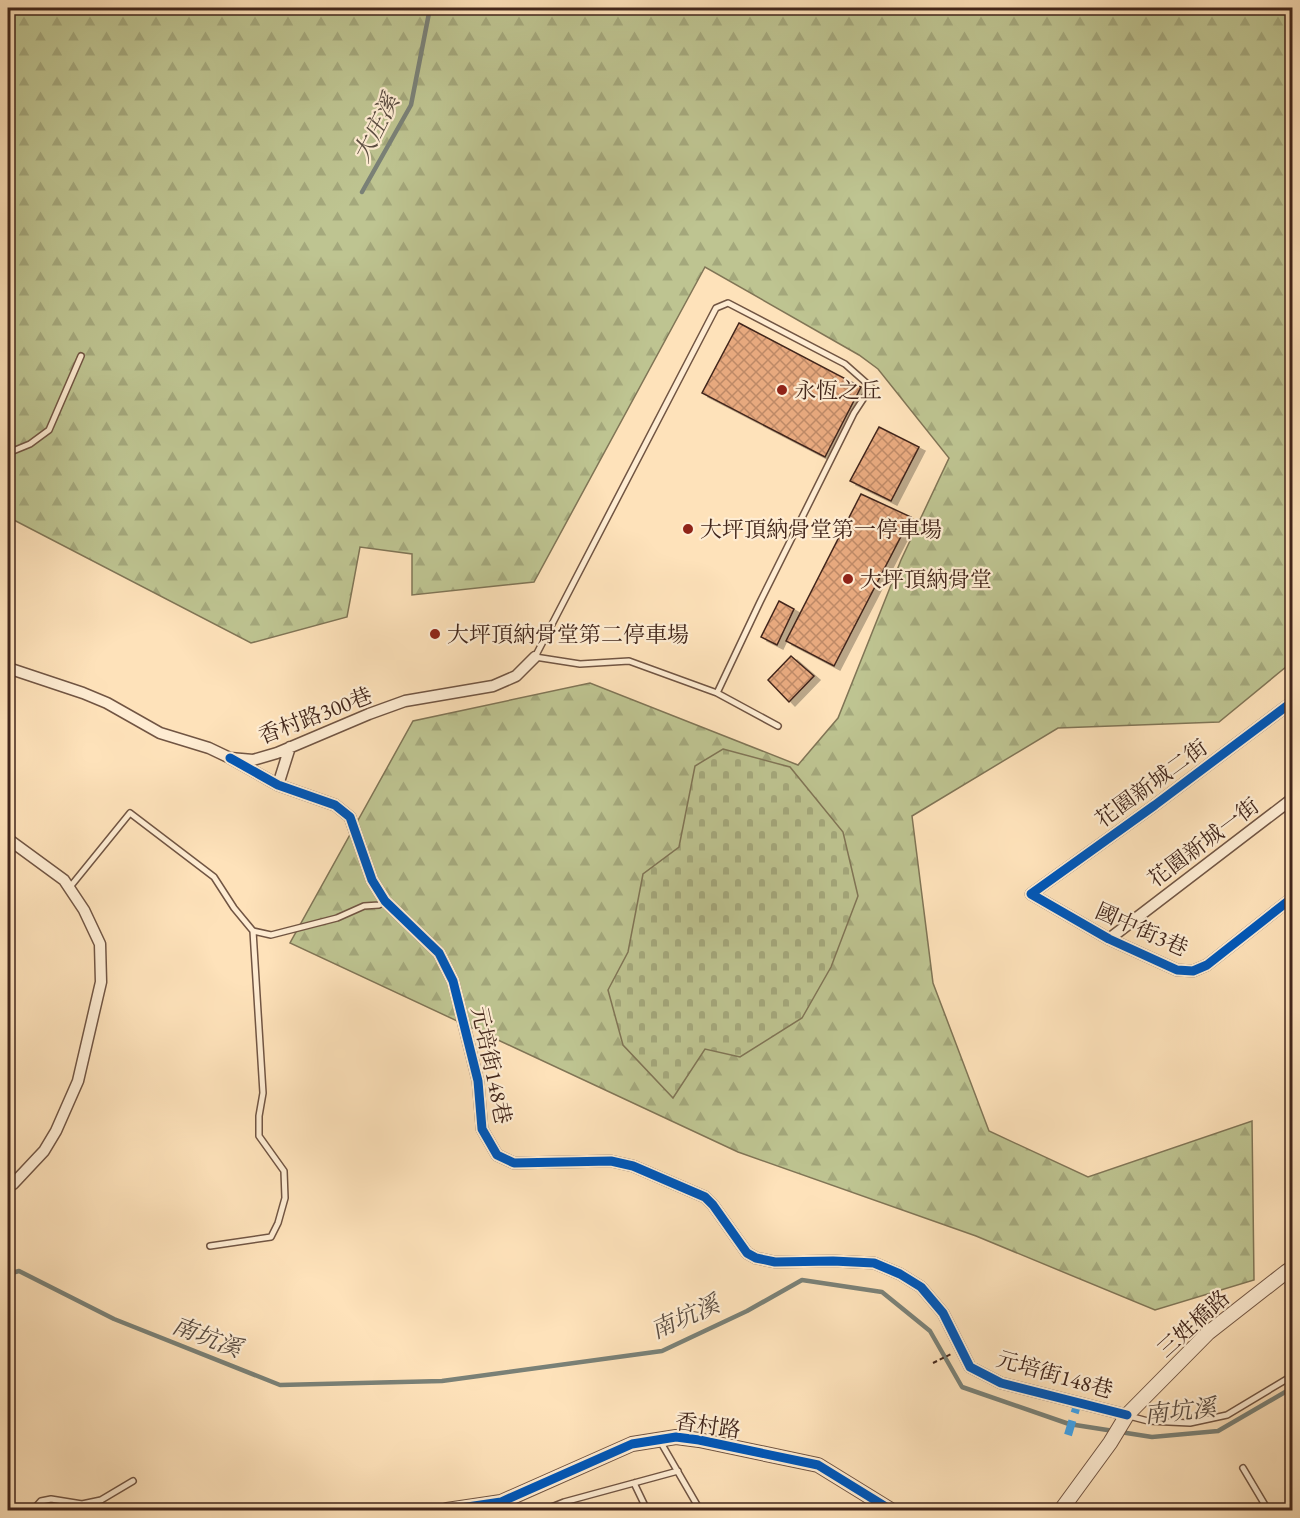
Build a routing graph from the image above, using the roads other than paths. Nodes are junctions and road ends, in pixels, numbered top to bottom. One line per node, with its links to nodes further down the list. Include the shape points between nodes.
1 (81, 356): 2 (lane, via 49,430)
2 (8, 453)
3 (535, 657): 5 (lane, via 580,664 629,661); 5 (lane, via 716,308 728,303 845,364 871,387 854,413); 8 (street, 香村路300巷, via 516,676 493,686 405,701)
4 (8, 668): 9 (street, 香村路300巷, via 83,693 160,733)
5 (717, 693): 7 (lane)
6 (1293, 702): 14 (street, 花園新城二街)
7 (778, 726)
8 (290, 747): 9 (street, 香村路300巷, via 253,760); 10 (street)
9 (230, 758): 10 (street, 元培街148巷)
10 (278, 785): 15 (street, 元培街148巷, via 335,805 350,817 372,880)
11 (1293, 799): 18 (street, 花園新城一街)
12 (8, 839): 13 (street)
13 (69, 887): 17 (lane, via 130,813 214,877); 19 (street, via 100,944 101,982 78,1081 56,1131 44,1151)
14 (1031, 894): 18 (street, 國中街3巷)
15 (385, 901): 17 (lane, via 271,935); 23 (street, 元培街148巷, via 439,953 453,981 478,1081 482,1130 496,1155 514,1163 610,1161 633,1166 705,1197 747,1253 756,1258 775,1262 874,1263 921,1287 943,1313 970,1367 1001,1383)
16 (1291, 901): 18 (street, 國中街3巷, via 1207,965 1193,971 1177,970)
17 (253, 931): 20 (lane, via 263,1093 259,1136 284,1171 285,1198 272,1237)
18 (1109, 939)
19 (8, 1187)
20 (210, 1246)
21 (1293, 1268): 23 (street, 三姓橋路, via 1208,1333)
22 (1293, 1376): 23 (lane, 元培街148巷, via 1227,1416 1190,1423 1148,1421)
23 (1127, 1415): 35 (street, 三姓橋路)
24 (659, 1439): 26 (lane); 30 (street, 香村路, via 632,1444 501,1502); 34 (street, 香村路, via 699,1440 818,1465)
25 (1243, 1468): 36 (lane)
26 (678, 1471): 28 (lane); 33 (lane)
27 (134, 1481): 29 (lane, via 101,1500 82,1504 51,1499 41,1501)
28 (634, 1483): 31 (lane); 32 (lane)
29 (33, 1510)
30 (447, 1510)
31 (544, 1510)
32 (646, 1510)
33 (699, 1510)
34 (891, 1510)
35 (1061, 1510)
36 (1268, 1510)

